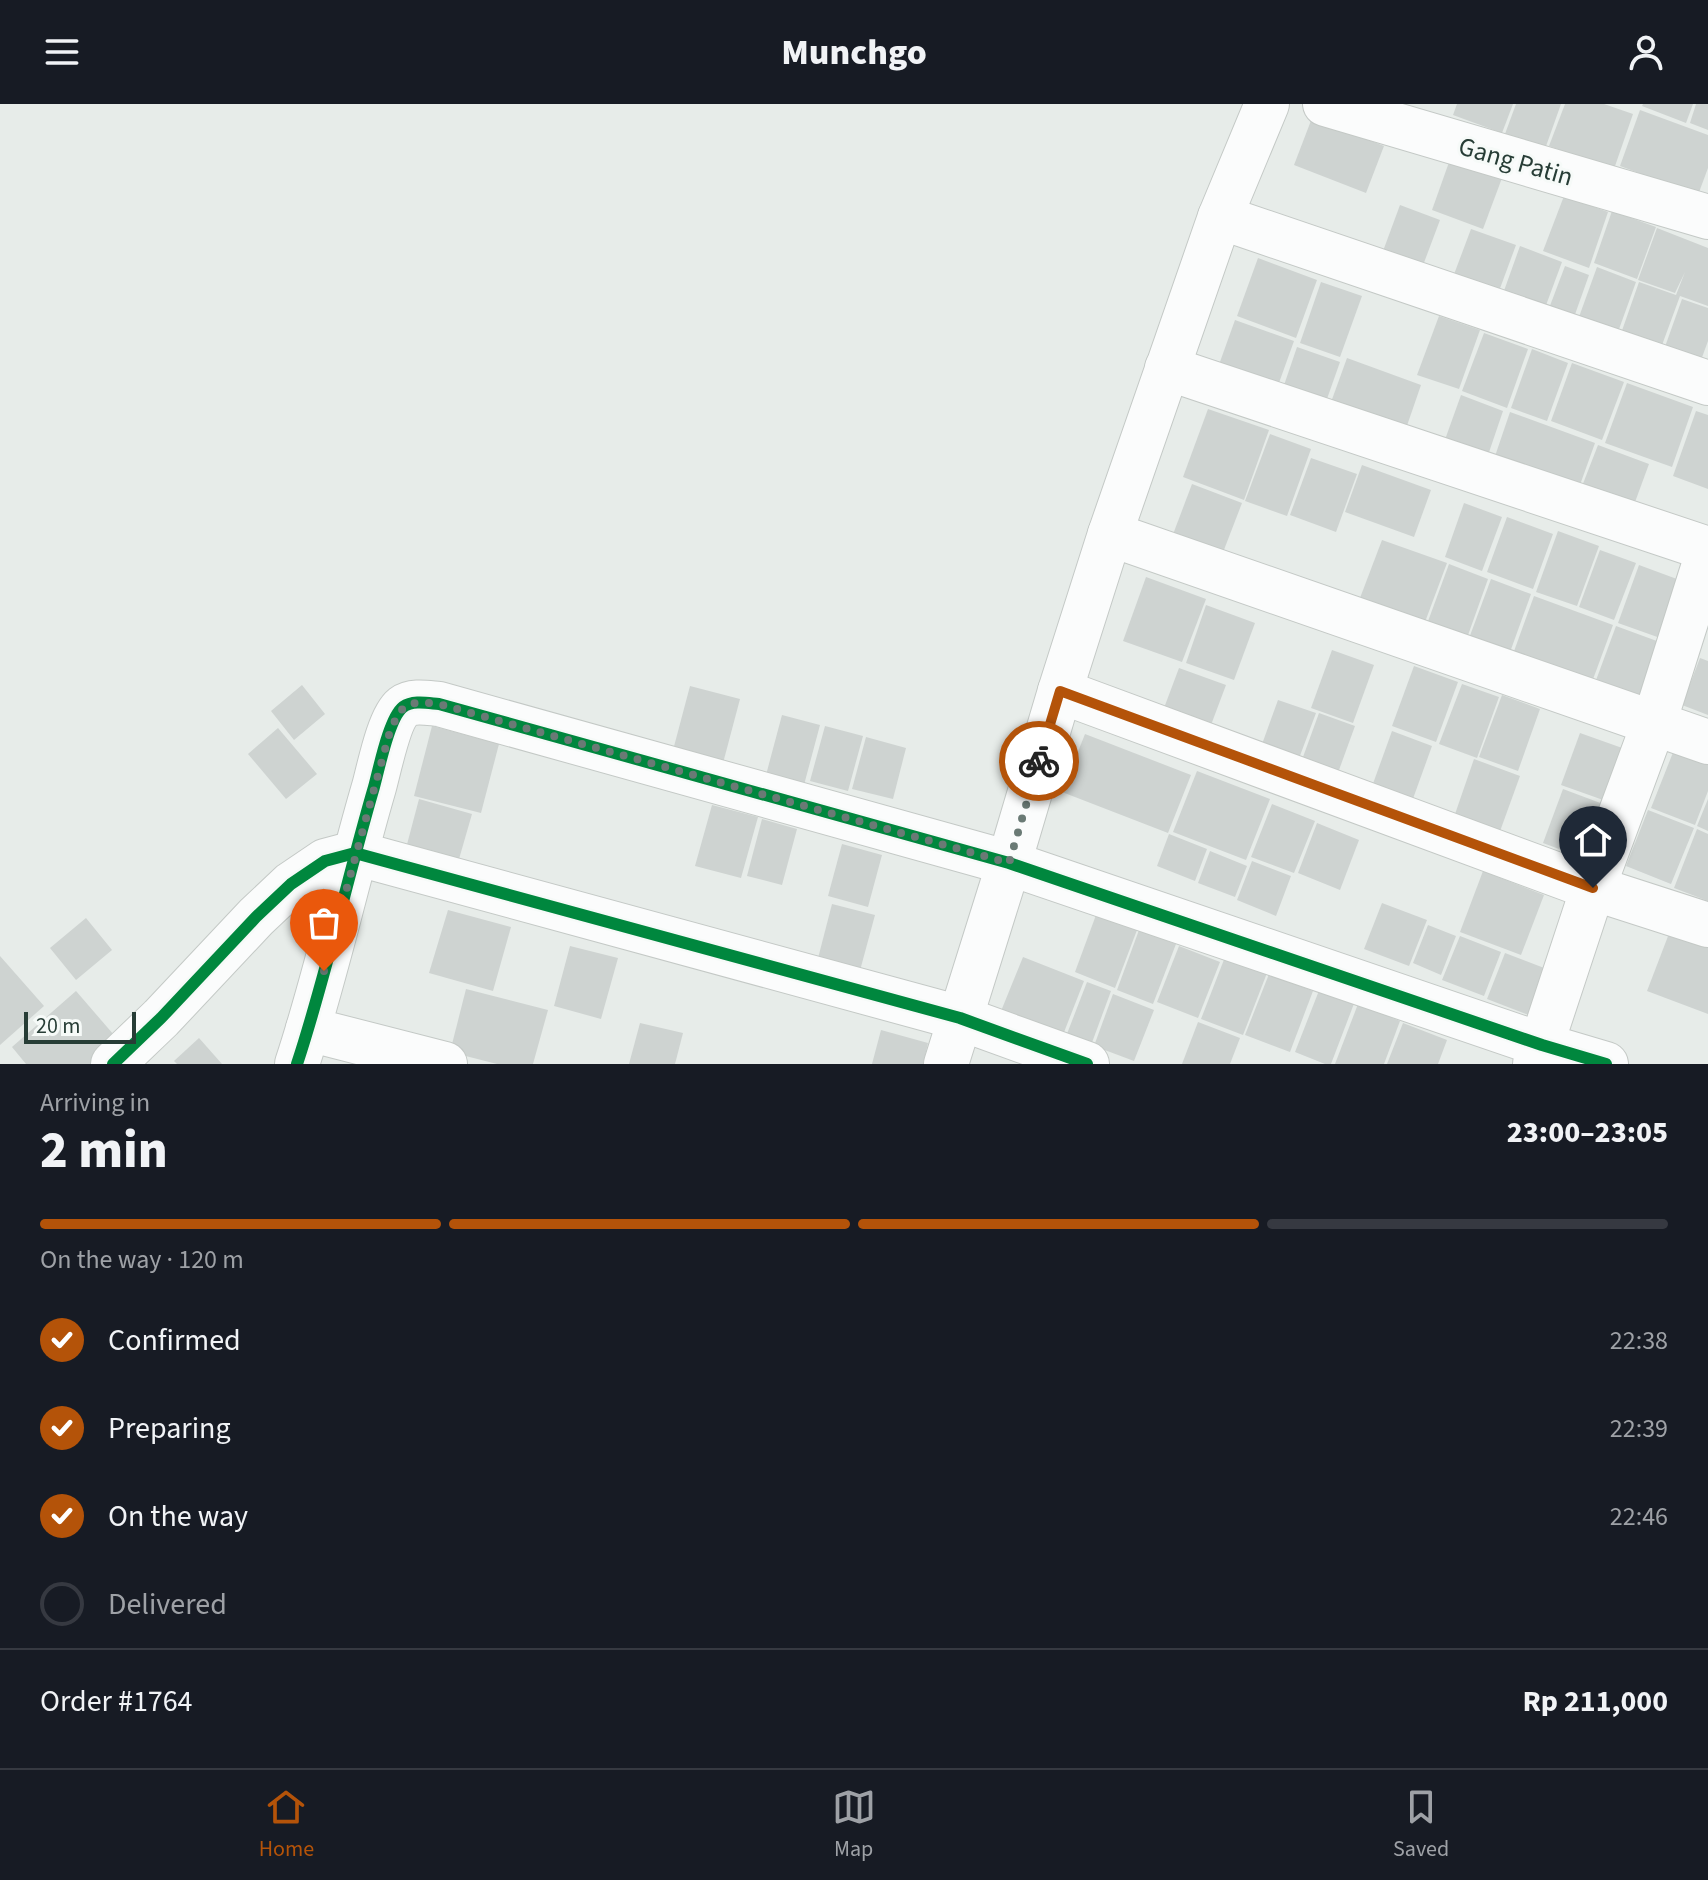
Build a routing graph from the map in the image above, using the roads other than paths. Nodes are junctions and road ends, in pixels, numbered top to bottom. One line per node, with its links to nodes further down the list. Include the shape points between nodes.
1 (1267, 104): 3 (street)
2 (1325, 104): 4 (street, Gang Patin)
3 (1220, 217): 5 (street); 6 (street)
4 (1708, 217)
5 (1167, 368): 7 (street); 8 (street)
6 (1708, 383)
7 (1110, 534): 9 (street); 10 (street)
8 (1708, 551): 10 (street)
9 (1060, 691): 13 (street); 14 (street)
10 (1654, 723): 11 (street); 14 (street)
11 (1708, 742)
12 (355, 853): 13 (street, via 397,715 404,706 421,702); 16 (street); 17 (street); 19 (street, via 325,861 291,884)
13 (1009, 863): 16 (street); 18 (street)
14 (1593, 888): 15 (street); 18 (street)
15 (1708, 925)
16 (960, 1018): 21 (street); 22 (street)
17 (303, 1047): 20 (street)
18 (1538, 1054): 23 (street)
19 (113, 1064)
20 (445, 1064)
21 (946, 1064)
22 (1087, 1064)
23 (1606, 1064)

